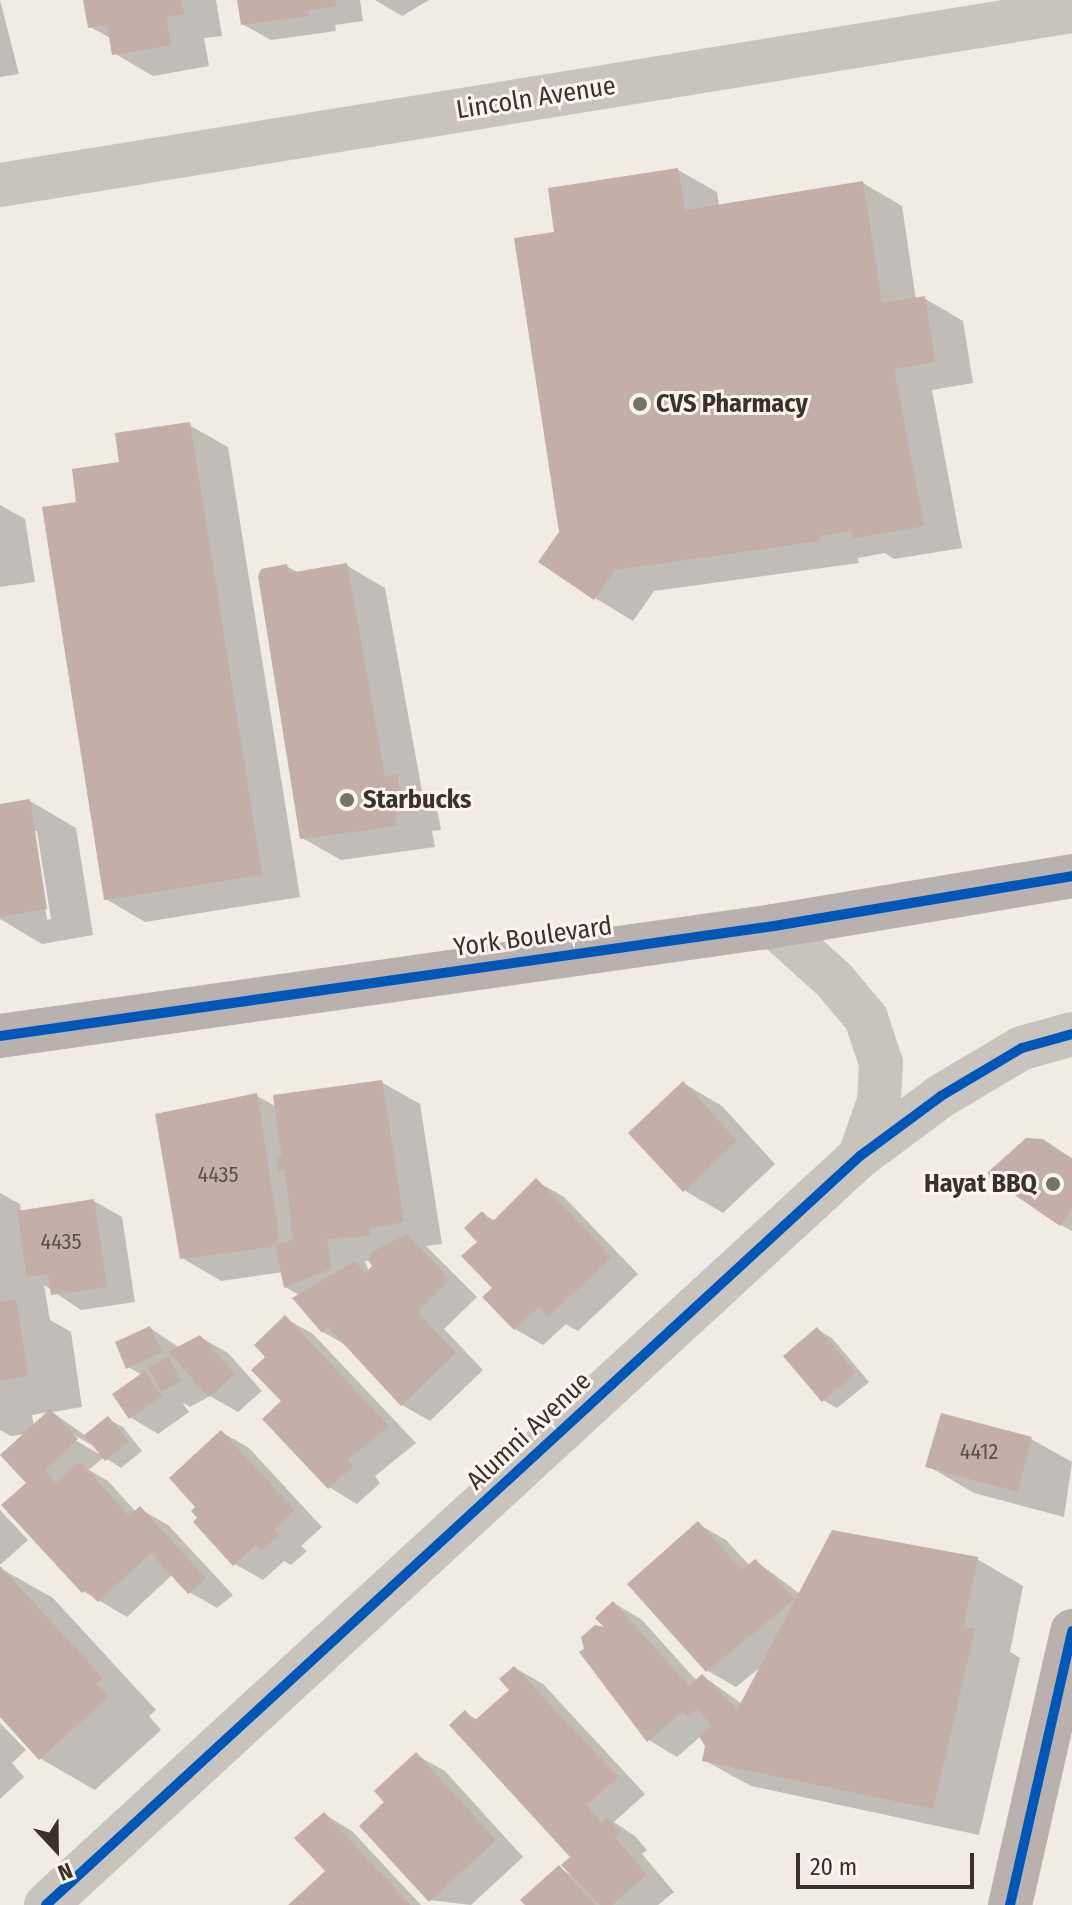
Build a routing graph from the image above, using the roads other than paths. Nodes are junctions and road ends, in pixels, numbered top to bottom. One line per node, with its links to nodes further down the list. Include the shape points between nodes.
1 (1072, 11): 2 (street, Lincoln Avenue)
2 (0, 185)
3 (1072, 876): 4 (main road, York Boulevard)
4 (774, 926): 6 (main road, York Boulevard); 7 (street, Alumni Avenue, via 834,980 866,1018 881,1063 879,1101)
5 (1072, 1034): 7 (street, Alumni Avenue, via 1022,1048 941,1096)
6 (0, 1036)
7 (860, 1156): 9 (street, Alumni Avenue)
8 (1072, 1631): 10 (main road)
9 (46, 1905)
10 (1010, 1905)

